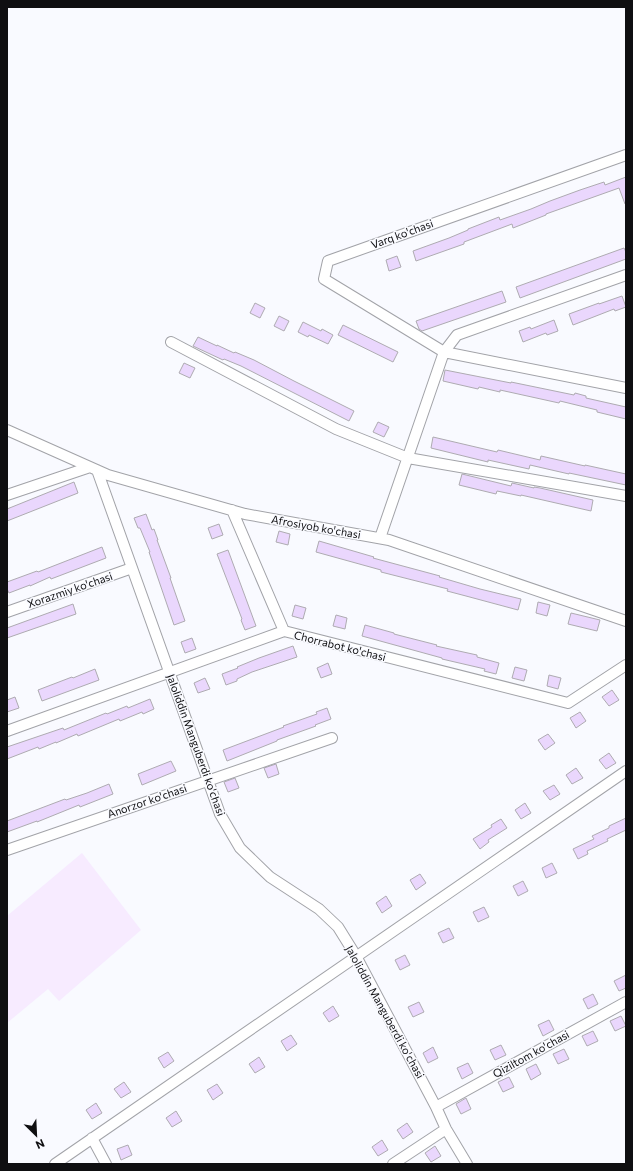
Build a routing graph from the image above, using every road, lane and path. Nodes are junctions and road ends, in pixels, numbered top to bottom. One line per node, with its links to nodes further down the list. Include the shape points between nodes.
1 (626, 155): 4 (street, Varq ko'chasi, via 328,261 324,279)
2 (626, 275): 4 (street, via 457,335)
3 (171, 342): 7 (street, via 336,429)
4 (444, 352): 5 (street, Varq ko'chasi); 7 (street)
5 (626, 388)
6 (7, 430): 8 (street, Afrosiyob ko'chasi)
7 (408, 458): 10 (street); 12 (street)
8 (94, 468): 9 (street); 11 (street, Afrosiyob ko'chasi, via 108,475); 13 (street, Jaloliddin Manguberdi ko'chasi)
9 (7, 495)
10 (626, 496)
11 (232, 510): 12 (street, Afrosiyob ko'chasi); 16 (street)
12 (380, 538): 15 (street, Afrosiyob ko'chasi)
13 (132, 568): 14 (street, Xorazmiy ko'chasi); 18 (street, Jaloliddin Manguberdi ko'chasi)
14 (7, 612)
15 (626, 621)
16 (284, 631): 17 (street, Chorrabot ko'chasi, via 568,703); 18 (street, Chorrabot ko'chasi)
17 (626, 665)
18 (170, 673): 19 (street, Chorrabot ko'chasi); 22 (street, Jaloliddin Manguberdi ko'chasi)
19 (7, 731)
20 (332, 738): 22 (street, Anorzor ko'chasi)
21 (626, 771): 24 (street)
22 (208, 780): 23 (street, Anorzor ko'chasi); 24 (street, Jaloliddin Manguberdi ko'chasi, via 220,814 240,848 270,877 319,909 338,927)
23 (7, 850)
24 (356, 956): 26 (street, Jaloliddin Manguberdi ko'chasi); 28 (street)
25 (626, 1002): 26 (street, Qiziltom ko'chasi)
26 (436, 1107): 27 (street, Jaloliddin Manguberdi ko'chasi)
27 (446, 1129): 31 (street); 32 (street, Jaloliddin Manguberdi ko'chasi)
28 (92, 1138): 29 (street); 30 (street)
29 (55, 1164)
30 (106, 1164)
31 (393, 1164)
32 (467, 1164)

